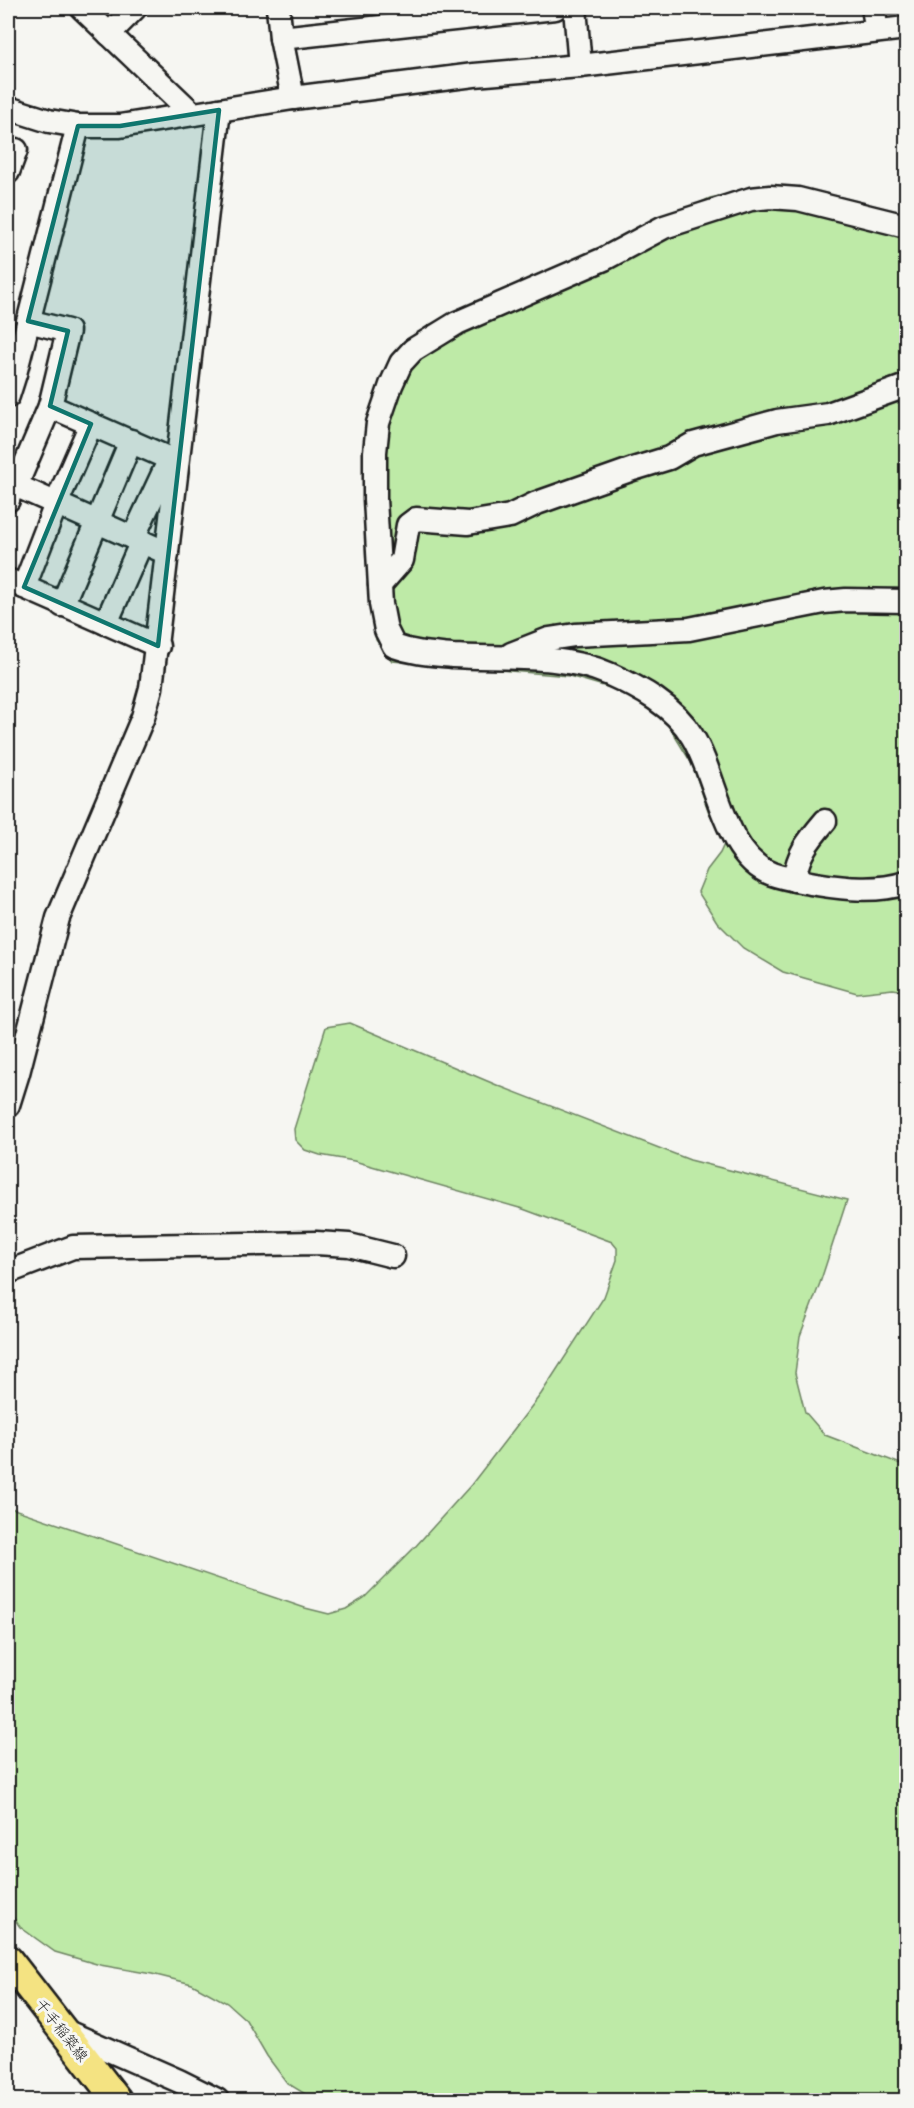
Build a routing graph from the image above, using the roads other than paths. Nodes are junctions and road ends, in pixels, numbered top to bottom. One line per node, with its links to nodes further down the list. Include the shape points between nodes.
1 (82, 8): 11 (street)
2 (135, 8): 11 (street)
3 (278, 8): 12 (street)
4 (555, 8): 7 (street)
5 (575, 8): 13 (street)
6 (873, 8): 10 (street)
7 (474, 12): 8 (street)
8 (377, 17): 12 (street)
9 (906, 28): 10 (street)
10 (877, 31): 13 (street)
11 (109, 34): 17 (street)
12 (281, 38): 14 (street)
13 (580, 66): 14 (street)
14 (293, 98): 16 (street)
15 (8, 108): 18 (street)
16 (219, 110): 17 (street); 28 (street)
17 (193, 114): 18 (street, via 120,126)
18 (78, 126): 22 (street)
19 (16, 150): 20 (street)
20 (8, 172)
21 (906, 226): 35 (street, via 798,200 751,199 664,227 604,259 458,323 413,350 401,363 378,423 375,488)
22 (28, 321): 24 (street); 25 (street, via 68,331)
23 (906, 386): 35 (street, via 828,414 777,422 693,444 669,458 510,516 468,522 416,519 408,525 402,560)
24 (8, 396)
25 (50, 406): 26 (street); 29 (street)
26 (91, 424): 27 (street); 30 (street)
27 (131, 441): 28 (street); 31 (street)
28 (173, 460): 32 (street); 33 (street)
29 (10, 489): 30 (street)
30 (56, 504): 31 (street); 34 (street)
31 (96, 521): 32 (street); 37 (street)
32 (137, 540): 33 (street); 38 (street)
33 (167, 553): 39 (street)
34 (16, 584): 37 (street)
35 (380, 585): 40 (street, via 386,630 394,646 419,654)
36 (906, 601): 40 (street, via 824,602 689,629 575,635 549,639)
37 (62, 604): 38 (street)
38 (106, 624): 39 (street)
39 (158, 646): 44 (street, via 143,717 58,918)
40 (501, 658): 42 (street, via 525,657 606,673 669,710 692,734 739,845 770,874)
41 (825, 821): 42 (street, via 806,843)
42 (794, 880): 43 (street, via 870,889)
43 (906, 883)
44 (8, 1106)
45 (393, 1256): 46 (street, via 349,1245 316,1244 73,1247)
46 (8, 1272)
47 (8, 1960): 48 (main road, 千手稲築線)
48 (61, 2029): 49 (main road, 千手稲築線); 50 (street)
49 (117, 2100)
50 (218, 2100)

